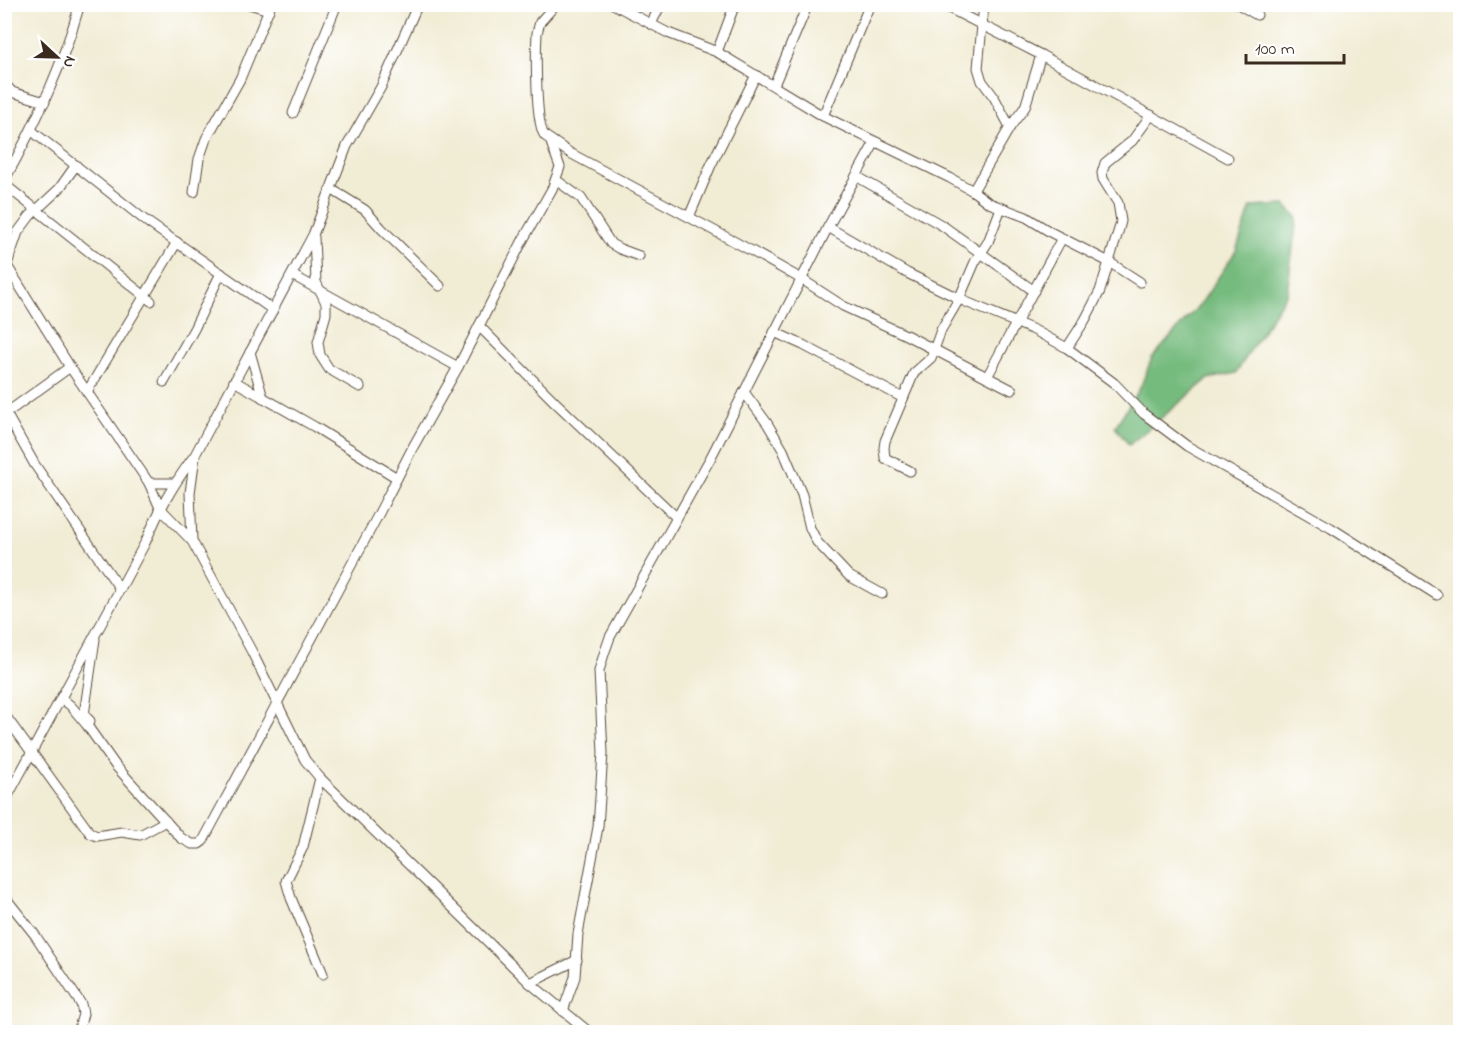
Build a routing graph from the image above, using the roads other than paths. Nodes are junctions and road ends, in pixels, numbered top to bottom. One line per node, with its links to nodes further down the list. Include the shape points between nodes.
1 (80, 4): 23 (street)
2 (249, 4): 14 (street)
3 (337, 4): 24 (street)
4 (418, 4): 36 (street, via 381,87 347,146)
5 (556, 4): 29 (street, via 540,22 536,42 538,116 542,133)
6 (613, 4): 16 (street)
7 (661, 4): 16 (street)
8 (735, 4): 18 (street)
9 (808, 4): 22 (street)
10 (870, 4): 26 (street)
11 (941, 4): 17 (street)
12 (984, 4): 17 (street)
13 (1238, 4): 15 (street)
14 (270, 7): 38 (street, via 240,79 206,139)
15 (1257, 15)
16 (651, 24): 18 (street)
17 (981, 25): 19 (street); 27 (street, via 978,68)
18 (717, 52): 20 (street)
19 (1041, 55): 25 (street); 27 (street, via 1028,100)
20 (756, 75): 22 (street); 41 (street)
21 (4, 83): 23 (street, via 12,92)
22 (774, 85): 26 (street)
23 (45, 102): 28 (street)
24 (293, 113)
25 (1151, 115): 31 (street); 48 (street, via 1132,141 1105,163 1102,173 1118,203 1121,221)
26 (823, 116): 30 (street)
27 (1010, 127): 37 (street)
28 (32, 131): 32 (street); 35 (street)
29 (550, 140): 34 (street, via 560,167); 41 (street)
30 (875, 142): 33 (street); 37 (street)
31 (1228, 158)
32 (76, 165): 40 (street); 45 (street)
33 (856, 176): 42 (street); 46 (street, via 943,226)
34 (556, 180): 47 (street, via 581,198 611,244); 61 (street)
35 (4, 182): 40 (street)
36 (331, 189): 43 (street); 54 (street, via 365,210)
37 (972, 191): 39 (street)
38 (194, 192)
39 (1001, 208): 44 (street); 46 (street)
40 (38, 210): 49 (street, via 18,232); 57 (street)
41 (689, 217): 52 (street)
42 (828, 227): 52 (street); 58 (street)
43 (313, 235): 51 (street); 56 (street, via 316,282)
44 (1062, 238): 48 (street); 55 (street)
45 (177, 242): 50 (street); 57 (street)
46 (980, 254): 55 (street); 58 (street)
47 (639, 256)
48 (1109, 262): 53 (street); 63 (street, via 1100,291)
49 (5, 266): 66 (street)
50 (221, 273): 59 (street); 70 (street)
51 (292, 275): 56 (street); 59 (street)
52 (803, 280): 62 (street); 64 (street, via 843,306)
53 (1140, 282)
54 (440, 286)
55 (1034, 291): 60 (street)
56 (321, 292): 67 (street); 71 (street, via 326,314 318,342 320,355 329,369)
57 (148, 298): 73 (street)
58 (959, 299): 60 (street); 64 (street)
59 (273, 310): 65 (street)
60 (1016, 322): 63 (street); 68 (street)
61 (479, 326): 67 (street); 84 (street)
62 (774, 332): 74 (street); 76 (street)
63 (1067, 348): 88 (street, via 1187,446 1331,528)
64 (934, 349): 68 (street); 76 (street, via 914,373)
65 (250, 352): 69 (street); 75 (street)
66 (70, 366): 73 (street); 77 (street, via 12,409)
67 (458, 367): 80 (street)
68 (987, 377): 72 (street)
69 (234, 381): 75 (street); 78 (street)
70 (164, 382)
71 (360, 387)
72 (1012, 390)
73 (87, 392): 81 (street)
74 (744, 392): 84 (street); 87 (street, via 783,450 817,542 849,576)
75 (263, 398): 80 (street)
76 (903, 398): 79 (street, via 885,441 884,454)
77 (4, 409): 86 (street, via 35,465)
78 (195, 455): 82 (street); 85 (street, via 190,493)
79 (910, 471)
80 (397, 478): 91 (street)
81 (148, 483): 82 (street); 83 (street)
82 (174, 483): 83 (street)
83 (160, 508): 85 (street); 86 (street)
84 (676, 517): 99 (street, via 610,637 599,671 601,800)
85 (192, 542): 91 (street)
86 (120, 589): 89 (street)
87 (882, 594)
88 (1437, 595)
89 (96, 634): 90 (street); 93 (street, via 84,715 105,741)
90 (61, 698): 93 (street); 94 (street)
91 (277, 701): 95 (street, via 305,760); 97 (street, via 203,841 192,844)
92 (4, 714): 94 (street)
93 (104, 748): 97 (street)
94 (32, 752): 96 (street); 97 (street, via 90,833 140,835)
95 (320, 778): 100 (street, via 303,847 286,881); 101 (street)
96 (5, 802)
97 (166, 821)
98 (4, 896): 103 (street, via 81,1004)
99 (577, 960): 101 (street); 102 (street, via 576,977)
100 (323, 974)
101 (530, 983): 102 (street)
102 (563, 1011): 104 (street)
103 (78, 1032)
104 (589, 1032)

